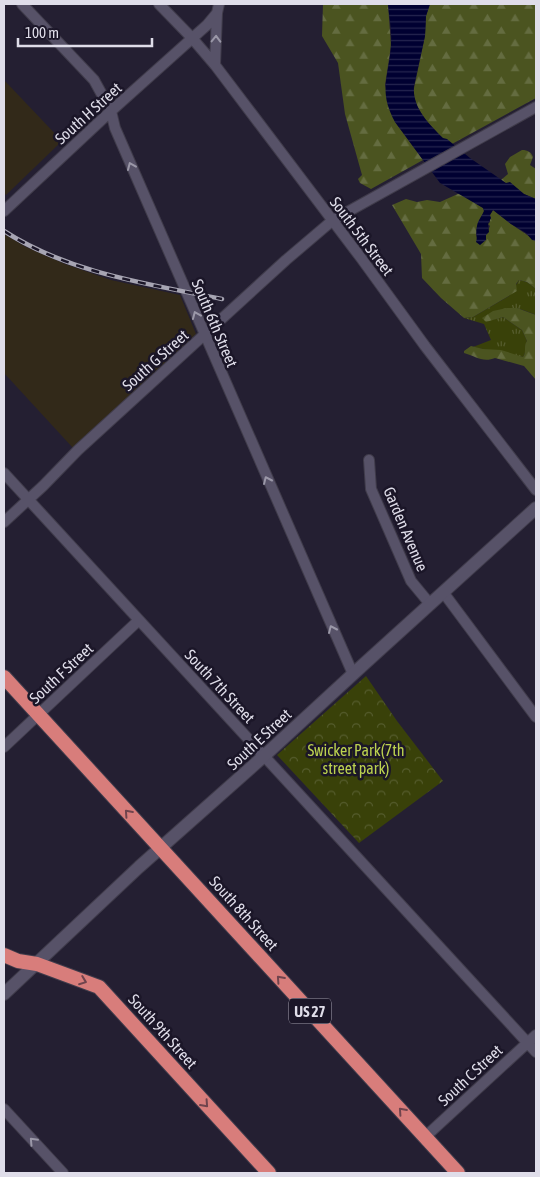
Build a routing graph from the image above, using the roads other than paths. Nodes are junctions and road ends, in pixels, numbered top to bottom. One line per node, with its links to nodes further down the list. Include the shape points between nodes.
1 (22, 4): 7 (street, South 6th Street, via 94,80)
2 (160, 4): 4 (street, South 5th Street)
3 (218, 8): 4 (street, South H Street, via 208,25); 5 (street, one-way to 3)
4 (192, 38): 5 (street, South 5th Street); 7 (street, South H Street)
5 (215, 65): 9 (street, South 5th Street)
6 (536, 107): 9 (street, South G Street)
7 (111, 112): 8 (street, South H Street); 10 (street, South 6th Street, one-way to 7)
8 (4, 211)
9 (333, 220): 10 (street, South G Street); 13 (street, South 5th Street)
10 (204, 336): 14 (street, South G Street); 20 (street, South 6th Street, one-way to 10)
11 (369, 460): 18 (street, Garden Avenue, via 372,489 411,581)
12 (4, 473): 14 (street, South 7th Street)
13 (536, 490)
14 (28, 498): 16 (street, South G Street); 19 (street, South 7th Street)
15 (536, 508): 17 (street, South E Street)
16 (4, 522)
17 (443, 592): 18 (street, South E Street); 23 (street)
18 (430, 604): 20 (street, South E Street)
19 (139, 620): 22 (street, South F Street); 25 (street, South 7th Street)
20 (353, 674): 25 (street, South E Street)
21 (4, 677): 22 (highway, South 8th Street / US 27)
22 (38, 715): 24 (street, South F Street); 26 (highway, South 8th Street / US 27, one-way to 22)
23 (536, 717)
24 (4, 746)
25 (264, 756): 26 (street, South E Street); 31 (street, South 7th Street)
26 (161, 849): 28 (street, South E Street); 34 (highway, South 8th Street / US 27, one-way to 26)
27 (4, 955): 28 (highway, South 9th Street, via 18,962)
28 (37, 964): 29 (street, South E Street); 36 (highway, South 9th Street, one-way to 36, via 99,987)
29 (4, 994)
30 (536, 1035): 31 (street, South C Street)
31 (528, 1043): 32 (street, South 7th Street); 34 (street, South C Street)
32 (536, 1052)
33 (4, 1109): 35 (street, one-way to 33)
34 (425, 1137): 37 (highway, South 8th Street / US 27)
35 (63, 1173)
36 (269, 1173)
37 (458, 1173)

